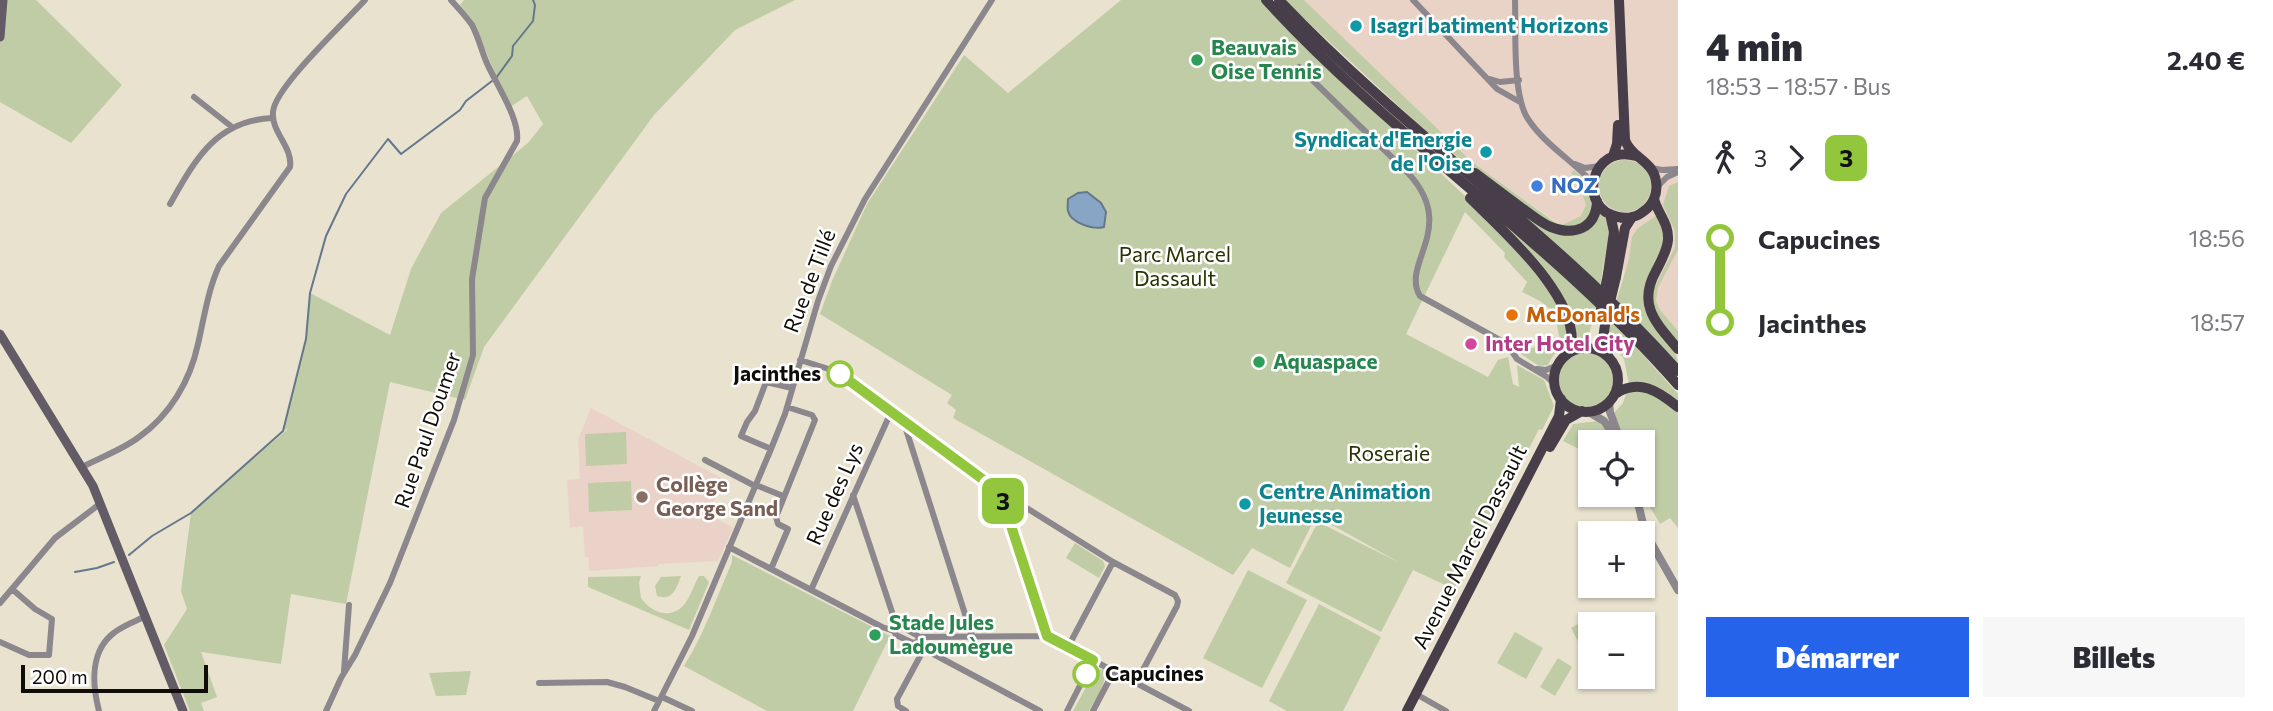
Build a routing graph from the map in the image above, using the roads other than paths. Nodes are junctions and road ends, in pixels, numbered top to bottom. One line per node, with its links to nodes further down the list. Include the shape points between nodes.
1 (3, 0): 10 (main road)
2 (365, 0): 17 (street, via 281,92)
3 (451, 0): 82 (street, Rue Paul Doumer, via 470,22 518,137 485,198 472,272 473,355 457,412 397,567)
4 (992, 0): 39 (street, Rue de Tillé, via 853,220 824,281)
5 (1266, 0): 19 (main road)
6 (1279, 0): 15 (main road)
7 (1413, 0): 12 (street)
8 (1515, 0): 13 (street)
9 (1617, 0): 20 (main road, via 1618,135); 21 (main road, via 1624,132)
10 (0, 37)
11 (1299, 67): 41 (street, via 1422,191 1430,223 1415,277 1420,296 1507,344 1517,359)
12 (1486, 76): 13 (street, via 1500,82); 16 (street, via 1501,92)
13 (1518, 80): 16 (street)
14 (194, 97): 18 (street)
15 (1379, 98): 28 (main road, via 1548,226 1585,227 1594,218); 42 (main road, via 1625,314)
16 (1520, 102): 22 (street, via 1531,124)
17 (273, 118): 18 (street); 57 (street, via 289,152 290,167 219,266 194,362 183,386 165,414 141,436)
18 (232, 127): 29 (street, via 212,141)
19 (1430, 155): 37 (main road, via 1548,281 1568,322); 44 (main road, via 1580,285)
20 (1614, 156): 21 (main road); 23 (main road)
21 (1636, 156): 24 (main road)
22 (1569, 160): 23 (street, via 1583,167); 26 (street)
23 (1600, 166): 26 (main road)
24 (1650, 167): 25 (street); 27 (main road, via 1656,178)
25 (1678, 170): 27 (street)
26 (1593, 186): 28 (main road)
27 (1655, 193): 31 (main road, via 1644,211); 36 (main road, via 1668,238 1649,288 1649,305 1655,321)
28 (1597, 201): 30 (main road)
29 (170, 204)
30 (1609, 214): 31 (main road); 32 (main road, via 1614,232)
31 (1632, 217): 32 (main road)
32 (1612, 275): 33 (main road, bridge)
33 (1603, 316): 35 (main road); 38 (main road)
34 (0, 334): 57 (main road)
35 (1585, 348): 37 (main road); 38 (main road)
36 (1678, 349)
37 (1570, 352): 40 (main road)
38 (1609, 358): 46 (main road, via 1618,375)
39 (800, 360): 45 (street, Rue de Tillé); 51 (street, via 835,371)
40 (1558, 365): 41 (street, via 1546,370); 43 (main road)
41 (1532, 368): 43 (street)
42 (1678, 371)
43 (1555, 385): 47 (main road)
44 (1678, 385)
45 (792, 388): 48 (street, Rue de Tillé); 55 (street, via 766,382 741,436)
46 (1612, 398): 49 (main road, via 1630,386 1645,386); 50 (main road, via 1598,409); 54 (street)
47 (1561, 399): 50 (main road); 85 (main road, Avenue Marcel Dassault, via 1560,414)
48 (787, 407): 55 (street, Rue de Tillé); 61 (street, via 815,420)
49 (1678, 407)
50 (1585, 411): 53 (street); 85 (main road, Avenue Marcel Dassault, via 1569,418 1559,430)
51 (891, 412): 52 (street); 60 (street, Rue des Lys)
52 (903, 421): 59 (street); 74 (street)
53 (1611, 430)
54 (1616, 430)
55 (771, 449): 58 (street, Rue de Tillé)
56 (705, 460): 58 (street)
57 (82, 467): 62 (main road)
58 (756, 486): 61 (street); 64 (street, Rue de Tillé)
59 (1000, 492): 65 (street); 75 (street)
60 (853, 495): 68 (street, Rue des Lys); 73 (street)
61 (783, 496): 66 (street, via 775,519 788,529)
62 (101, 503): 67 (street, via 55,538); 72 (main road)
63 (1639, 507): 69 (street, via 1647,536)
64 (729, 547): 66 (street); 86 (street, Rue de Tillé)
65 (1113, 562): 78 (street); 84 (street, via 1178,601)
66 (771, 569): 68 (street)
67 (12, 589): 70 (street); 77 (street, via 52,619 48,655 29,655)
68 (811, 590): 73 (street, via 882,627)
69 (1678, 590)
70 (0, 603)
71 (349, 605): 82 (street)
72 (146, 616): 88 (street, via 116,631 100,650 93,686); 89 (main road)
73 (896, 629): 76 (street, via 897,635)
74 (972, 636): 75 (street); 76 (street)
75 (1047, 636): 78 (street)
76 (918, 640): 79 (street)
77 (0, 642)
78 (1068, 647): 80 (street)
79 (924, 649): 93 (street, via 897,699); 94 (street)
80 (1093, 660): 81 (street); 95 (street)
81 (1114, 671): 84 (street); 96 (street)
82 (344, 673): 90 (street, Rue Paul Doumer)
83 (538, 683): 86 (street, via 607,682)
84 (1136, 683): 87 (street)
85 (1418, 696): 97 (main road, Avenue Marcel Dassault); 98 (main road, Avenue Marcel Dassault); 99 (street)
86 (660, 699): 91 (street, Rue de Tillé); 92 (street)
87 (1184, 710)
88 (99, 711)
89 (183, 711)
90 (326, 711)
91 (654, 711)
92 (692, 711)
93 (906, 711)
94 (1040, 711)
95 (1066, 711)
96 (1093, 711)
97 (1407, 711)
98 (1414, 711)
99 (1446, 711)

